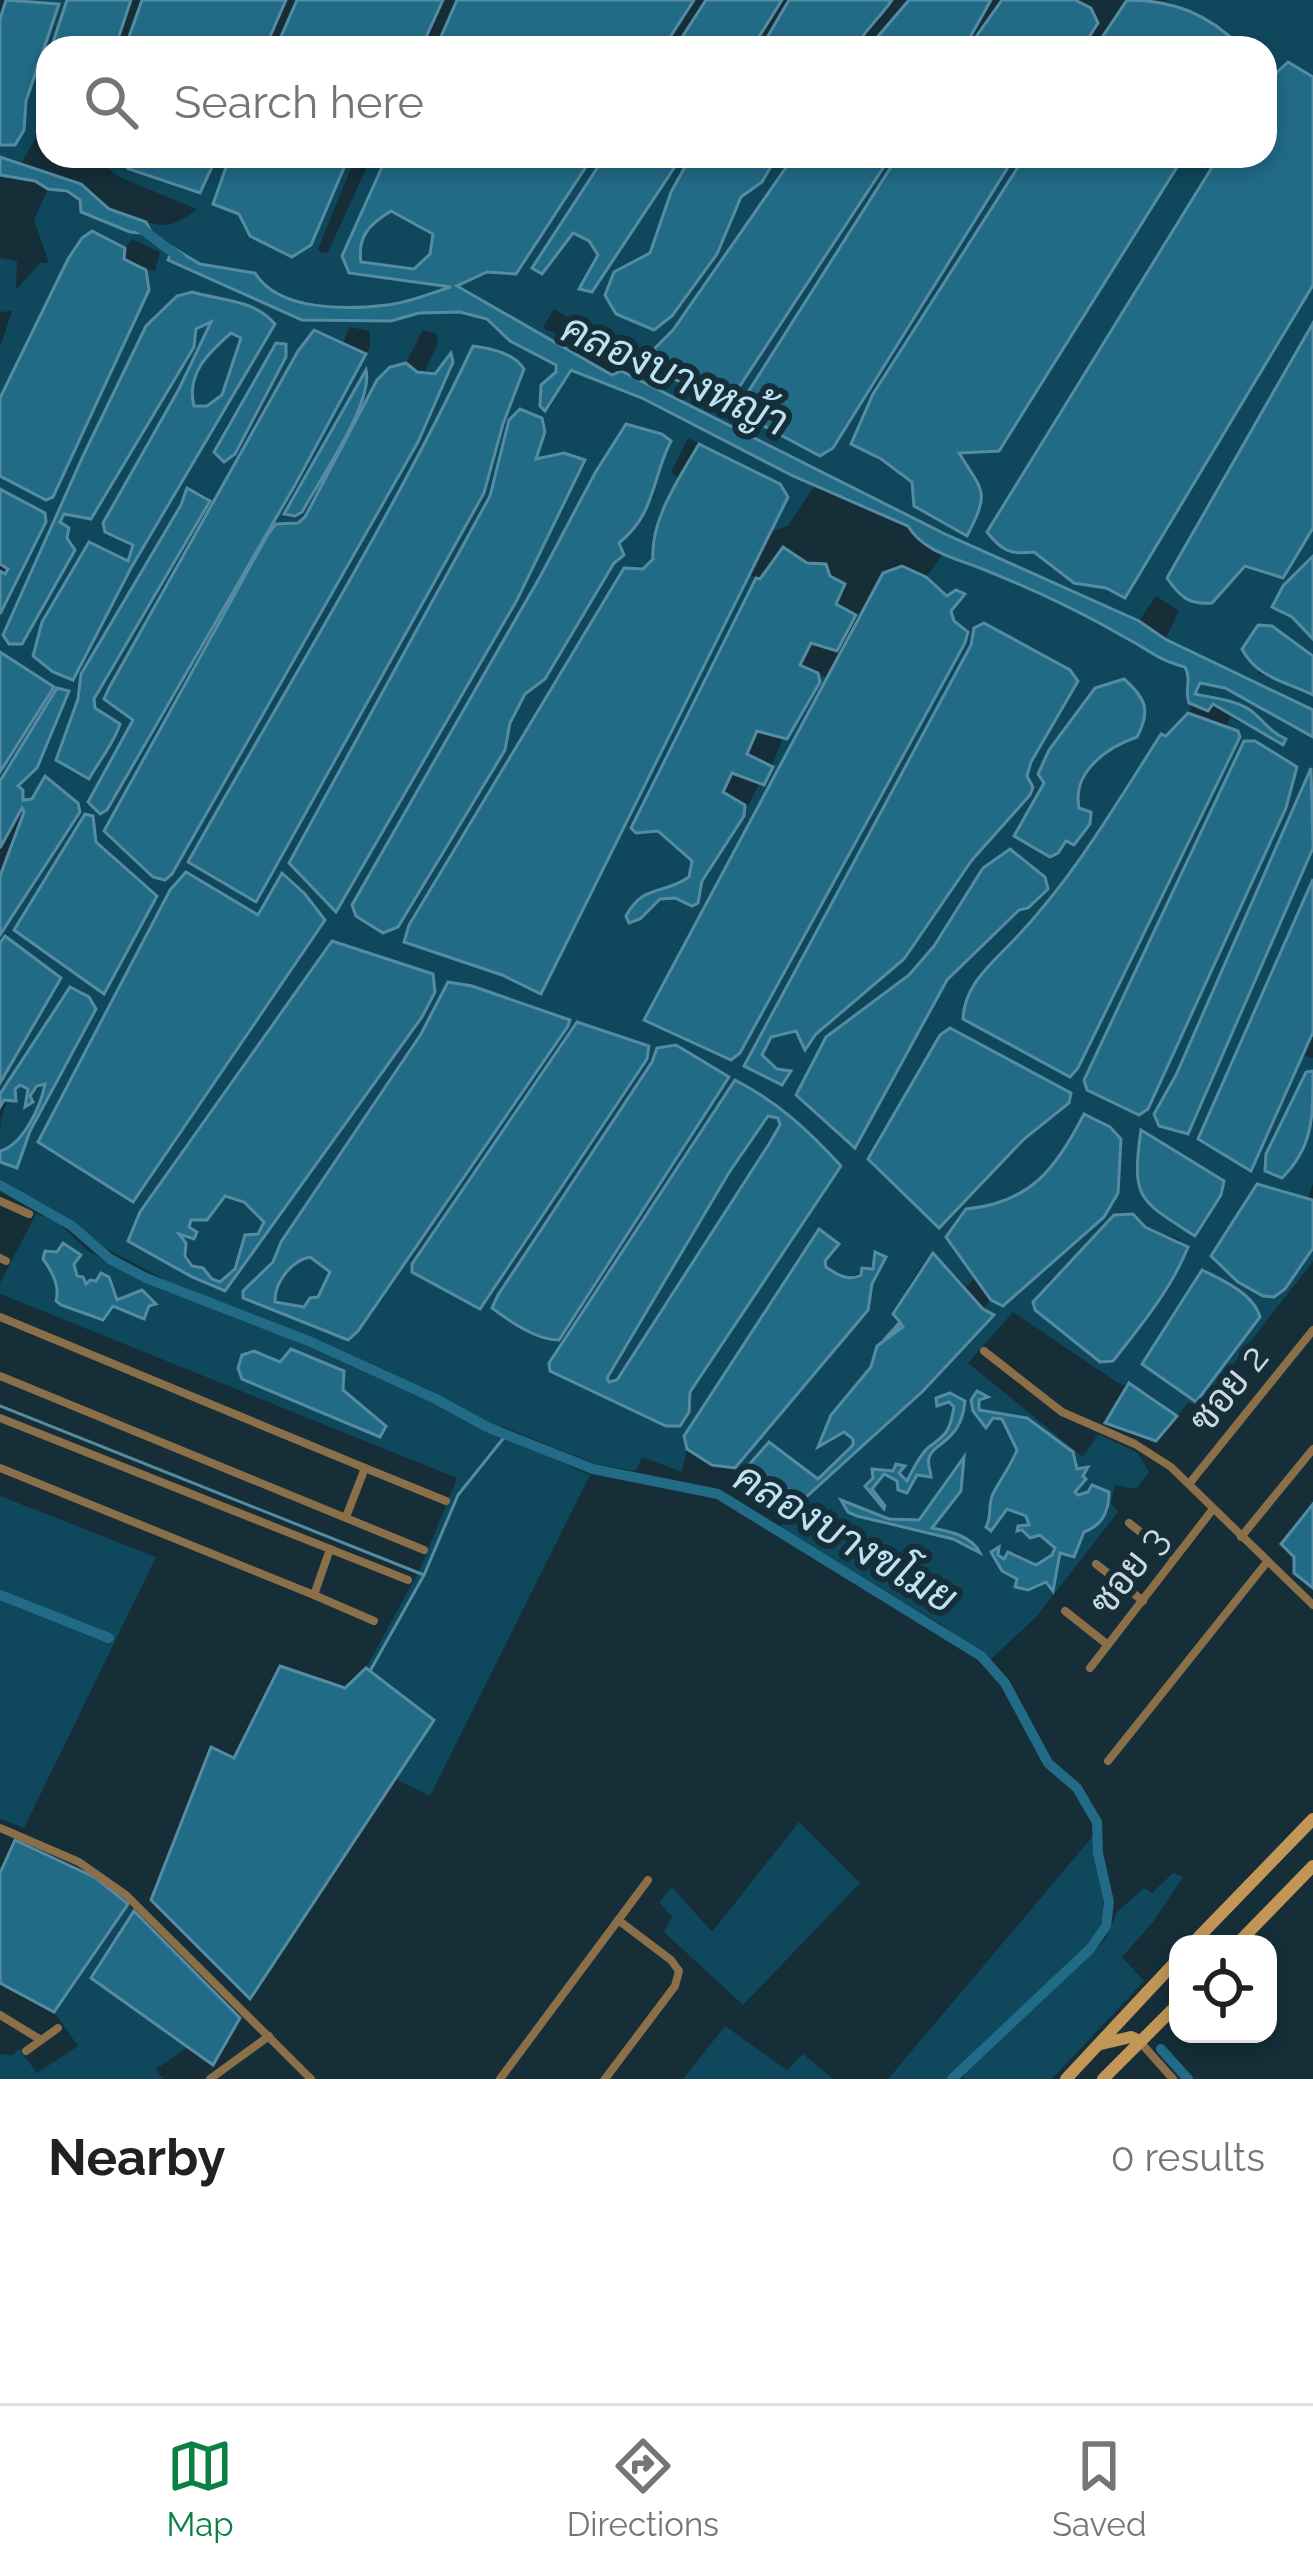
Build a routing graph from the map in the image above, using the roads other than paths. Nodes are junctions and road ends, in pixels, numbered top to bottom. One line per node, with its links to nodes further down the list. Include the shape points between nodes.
1 (0, 1201): 2 (street)
2 (29, 1214)
3 (0, 1317): 10 (street)
4 (1313, 1330): 11 (street, ซอย 2)
5 (983, 1351): 11 (street, via 1063,1412 1151,1452)
6 (0, 1376): 14 (street)
7 (0, 1418): 17 (street)
8 (1313, 1448): 16 (street)
9 (0, 1468): 23 (street)
10 (365, 1468): 12 (street); 14 (street)
11 (1189, 1484): 13 (street)
12 (446, 1501)
13 (1213, 1509): 16 (street); 19 (street, ซอย 3)
14 (346, 1518): 18 (street)
15 (1129, 1523): 19 (street)
16 (1241, 1537): 20 (street)
17 (330, 1550): 22 (street); 23 (street)
18 (424, 1550)
19 (1174, 1558): 24 (street, ซอย 3)
20 (1267, 1562): 25 (street); 30 (street)
21 (1096, 1564): 24 (street)
22 (408, 1580)
23 (314, 1595): 27 (street)
24 (1143, 1601): 28 (street, ซอย 3)
25 (1313, 1606)
26 (1065, 1611): 28 (street)
27 (374, 1621)
28 (1108, 1645): 29 (street, ซอย 3)
29 (1090, 1668)
30 (1108, 1762)
31 (1313, 1819): 36 (main road)
32 (0, 1828): 42 (street, via 58,1851 126,1895)
33 (1313, 1866): 37 (main road)
34 (648, 1880): 35 (street)
35 (618, 1920): 49 (street); 50 (street, via 679,1971)
36 (1201, 1935)
37 (1246, 1935)
38 (1169, 1969): 45 (main road)
39 (1169, 2013): 44 (main road)
40 (0, 2015): 43 (street)
41 (58, 2028): 43 (street)
42 (269, 2036): 47 (street); 48 (street)
43 (41, 2040): 46 (street)
44 (1140, 2042): 45 (main road, via 1130,2037); 52 (main road); 53 (street)
45 (1095, 2047): 51 (main road)
46 (26, 2051)
47 (209, 2079)
48 (311, 2079)
49 (500, 2079)
50 (605, 2079)
51 (1066, 2079)
52 (1103, 2079)
53 (1173, 2079)

